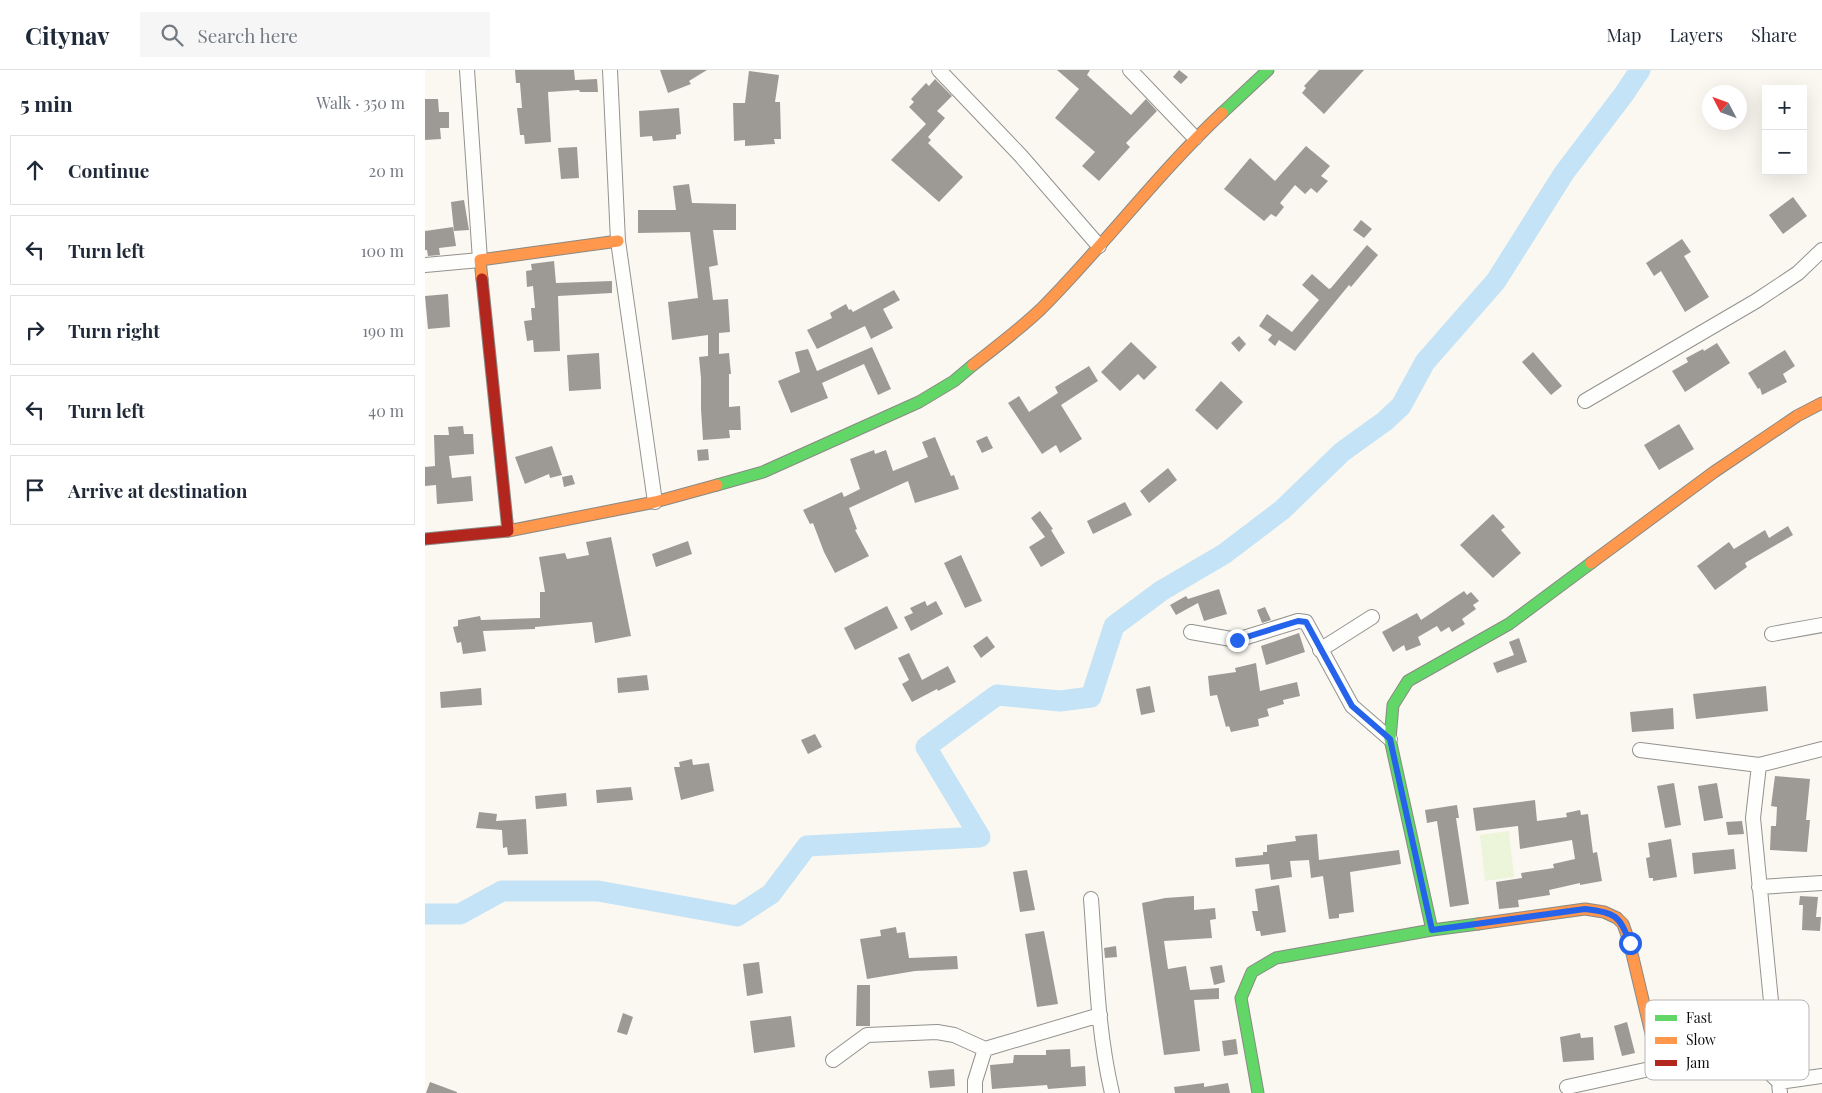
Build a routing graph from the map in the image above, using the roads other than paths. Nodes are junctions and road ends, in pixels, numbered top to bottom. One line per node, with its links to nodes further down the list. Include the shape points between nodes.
1 (467, 70): 10 (street)
2 (610, 70): 7 (street)
3 (939, 70): 8 (street, via 1021,156)
4 (1130, 70): 6 (street)
5 (1268, 70): 6 (street)
6 (1195, 138): 8 (street)
7 (618, 241): 10 (street); 14 (street)
8 (1099, 246): 14 (street, via 1039,311 954,381 919,402 763,472)
9 (1822, 250): 12 (street, via 1798,273 1756,301)
10 (480, 260): 11 (street); 15 (street)
11 (425, 265)
12 (1585, 401)
13 (1822, 403): 22 (street, via 1797,416 1714,472 1509,624 1408,681 1393,705)
14 (655, 502): 15 (street)
15 (508, 531): 16 (street)
16 (425, 539)
17 (1372, 617): 21 (street)
18 (1822, 625): 20 (street)
19 (1191, 632): 21 (street, via 1237,640 1298,621 1306,622)
20 (1772, 634)
21 (1320, 650): 22 (street, via 1352,706)
22 (1390, 739): 29 (street)
23 (1822, 749): 25 (street)
24 (1640, 750): 25 (street)
25 (1759, 765): 27 (street, via 1753,818)
26 (1822, 883): 27 (street)
27 (1759, 887): 30 (street)
28 (1091, 899): 32 (street)
29 (1432, 930): 31 (street, via 1585,909 1604,911 1621,922 1630,943); 43 (street, via 1276,958 1252,972 1241,998)
30 (1771, 1000)
31 (1645, 1001)
32 (1100, 1015): 33 (street); 42 (street)
33 (985, 1049): 34 (street, via 937,1032 867,1035); 41 (street, via 975,1081)
34 (833, 1060)
35 (1645, 1070): 39 (street)
36 (1822, 1076): 37 (street)
37 (1809, 1079)
38 (1807, 1080): 40 (street)
39 (1567, 1087)
40 (1780, 1087)
41 (975, 1093)
42 (1112, 1093)
43 (1258, 1093)

